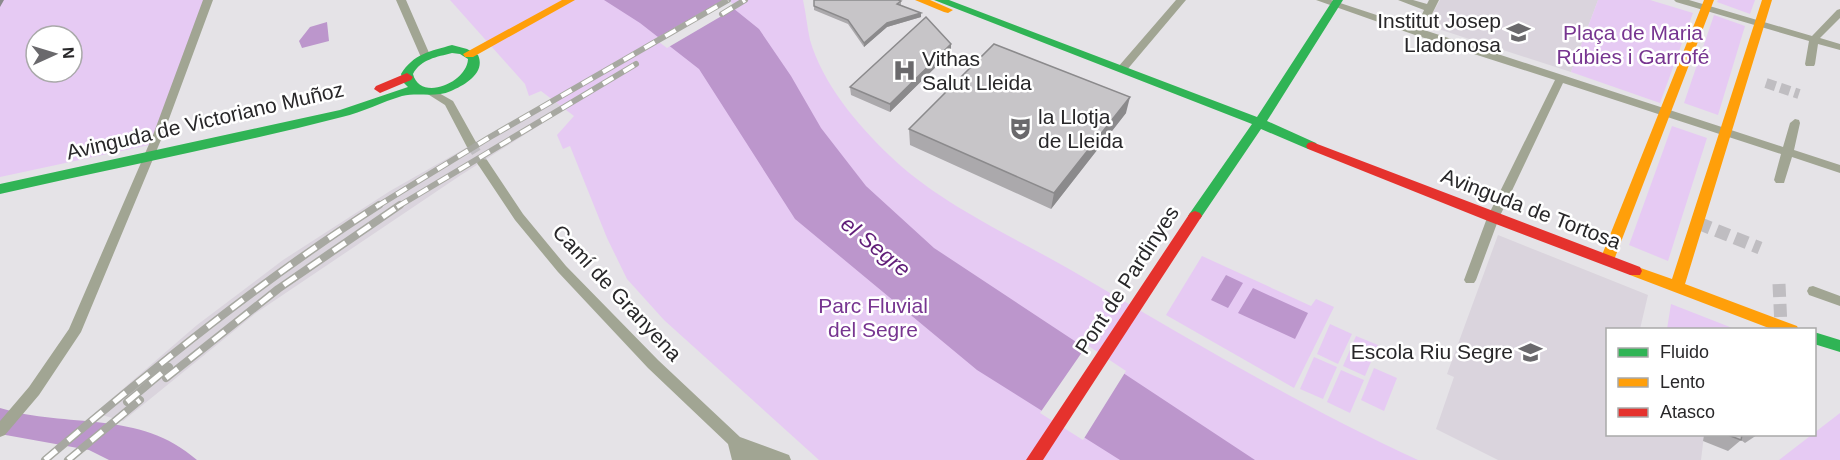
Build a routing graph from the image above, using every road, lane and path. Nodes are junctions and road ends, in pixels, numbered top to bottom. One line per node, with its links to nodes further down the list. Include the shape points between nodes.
1 (208, 0): 33 (street)
2 (401, 0): 20 (street)
3 (570, 0): 19 (street)
4 (920, 0): 30 (street, Avinguda de Tortosa, via 1144,88 1224,117)
5 (939, 0): 22 (street, Avinguda de Tortosa)
6 (1181, 0): 22 (street)
7 (1322, 0): 11 (street)
8 (1402, 0): 12 (street)
9 (1679, 0): 13 (street)
10 (1767, 0): 15 (street)
11 (1337, 2): 16 (street); 30 (street, Pont de Pardinyes)
12 (1432, 4): 16 (street)
13 (1707, 4): 15 (street); 28 (street)
14 (1840, 12): 17 (street)
15 (1759, 23): 17 (street); 31 (street)
16 (1418, 33): 24 (street)
17 (1814, 39): 18 (street); 21 (street)
18 (1840, 48)
19 (469, 54): 20 (street, via 452,49); 25 (street, via 475,64 471,73)
20 (425, 55): 23 (street, via 411,66)
21 (1810, 64)
22 (1122, 69): 30 (street, Avinguda de Tortosa)
23 (407, 77): 26 (street, via 410,84); 33 (street, Avinguda de Victoriano Muñoz, via 341,103)
24 (1560, 79): 28 (street); 40 (street)
25 (456, 85): 26 (street, Avinguda de Victoriano Muñoz); 27 (street)
26 (424, 90): 27 (street); 33 (street, Avinguda de Victoriano Muñoz, via 399,93 342,113)
27 (449, 103): 32 (street)
28 (1665, 113): 31 (street); 41 (street)
29 (1795, 123): 34 (street)
30 (1258, 124): 40 (street, Avinguda de Tortosa); 55 (street, Pont de Pardinyes)
31 (1727, 133): 34 (street); 43 (street)
32 (471, 144)
33 (151, 150): 37 (street, Avinguda de Victoriano Muñoz); 39 (street, Avinguda de Victoriano Muñoz); 49 (street, via 74,332)
34 (1787, 152): 36 (street); 38 (street)
35 (483, 163): 50 (street, Camí de Granyena, via 519,217 562,269 653,364)
36 (1840, 169)
37 (0, 178)
38 (1780, 180)
39 (0, 189)
40 (1493, 218): 41 (street, Avinguda de Tortosa); 42 (street)
41 (1607, 260): 43 (street, Avinguda de Tortosa)
42 (1470, 280)
43 (1677, 285): 46 (street, Avinguda de Tortosa)
44 (1813, 291): 45 (street)
45 (1840, 301)
46 (1786, 328)
47 (1816, 338): 48 (street)
48 (1840, 346)
49 (0, 431)
50 (735, 441): 51 (street, Camí de Granyena); 52 (street)
51 (767, 455): 53 (street); 54 (street, Camí de Granyena)
52 (739, 460)
53 (752, 460)
54 (784, 460)
55 (1034, 460)

